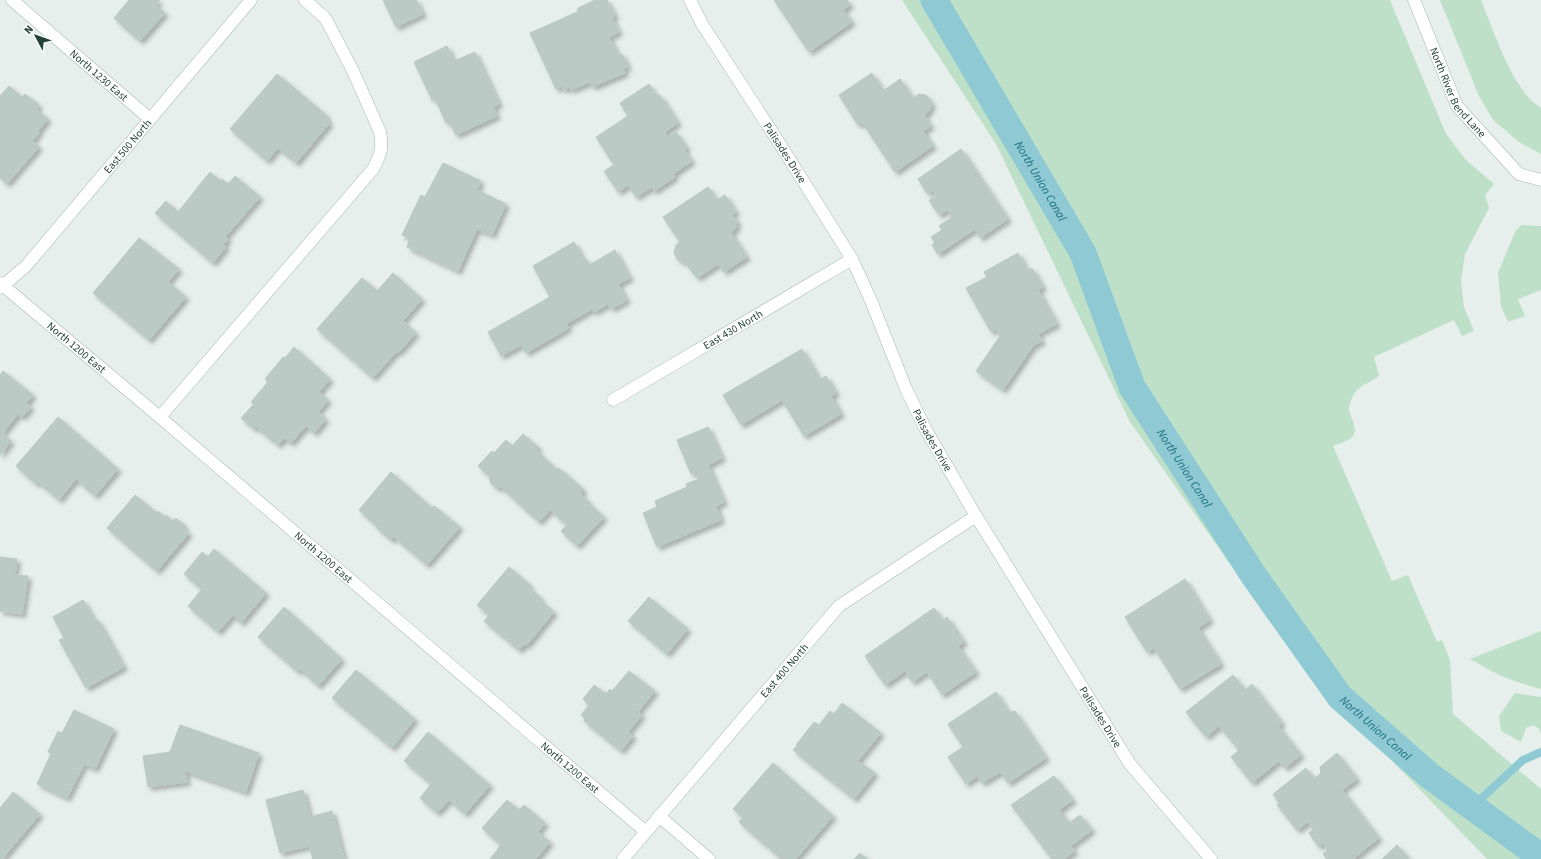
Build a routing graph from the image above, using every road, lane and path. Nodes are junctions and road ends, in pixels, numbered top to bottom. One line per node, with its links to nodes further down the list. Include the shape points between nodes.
1 (12, 0): 6 (street, North 1230 East)
2 (251, 0): 6 (street, East 500 North)
3 (305, 0): 11 (street, via 328,23 353,71 380,132 381,154 373,169)
4 (690, 0): 8 (street, Palisades Drive, via 702,24)
5 (1414, 0): 7 (street, North River Bend Lane, via 1457,106 1519,174)
6 (150, 119): 9 (street, East 500 North, via 26,266)
7 (1541, 180)
8 (852, 260): 10 (street, East 430 North); 12 (street, Palisades Drive, via 926,430)
9 (1, 286): 11 (street, North 1200 East)
10 (613, 400)
11 (160, 417): 14 (street, North 1200 East)
12 (976, 516): 13 (street, East 400 North, via 839,606); 17 (street, Palisades Drive, via 1130,764)
13 (659, 816): 14 (street, East 400 North); 16 (street)
14 (646, 832): 15 (street, East 400 North)
15 (623, 859)
16 (709, 859)
17 (1211, 859)

